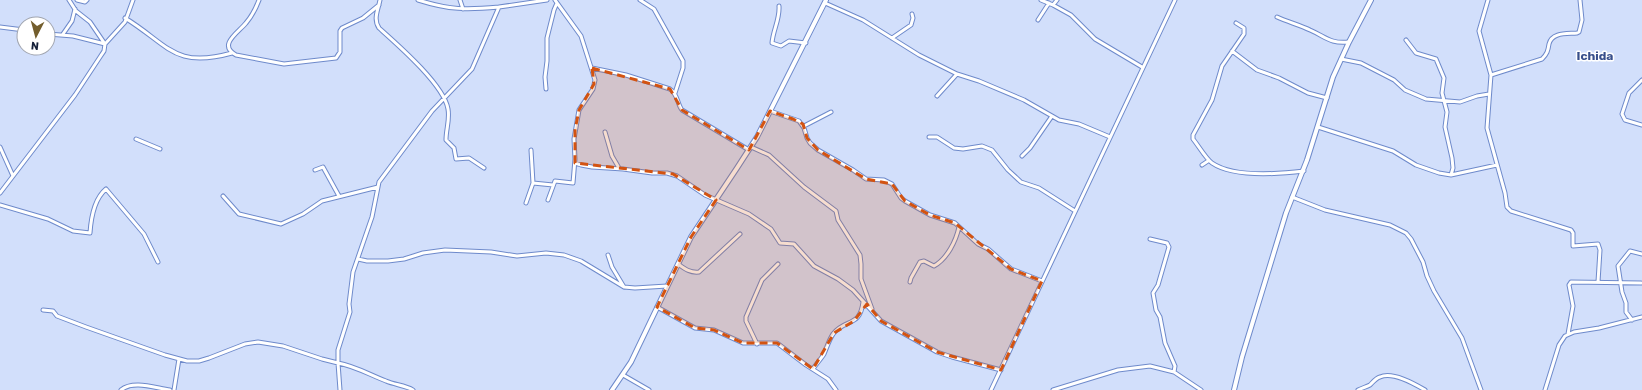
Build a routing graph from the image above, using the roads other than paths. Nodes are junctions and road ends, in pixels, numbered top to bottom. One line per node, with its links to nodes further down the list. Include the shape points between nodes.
1 (70, 0): 24 (street)
2 (77, 0): 3 (street)
3 (87, 0)
4 (133, 0): 28 (street)
5 (260, 0): 41 (street, via 247,22 230,39 229,48)
6 (380, 0): 20 (street)
7 (418, 0): 25 (street, via 447,8)
8 (460, 0): 25 (street)
9 (547, 0): 23 (street)
10 (640, 0): 49 (street, via 654,9 683,61)
11 (1041, 0): 19 (street)
12 (1057, 0): 21 (street)
13 (1174, 0): 44 (street)
14 (1371, 0): 37 (main road)
15 (1488, 0): 46 (street, via 1479,31)
16 (1580, 0): 46 (street, via 1582,20 1577,34 1555,35 1542,59)
17 (826, 1): 35 (street); 38 (main road)
18 (556, 2): 43 (street, via 581,36); 48 (street, via 547,38)
19 (1048, 3): 21 (street); 29 (street)
20 (379, 5): 41 (street, via 363,18 342,28 340,52 336,58 284,64); 52 (street, via 376,22 380,28 411,57)
21 (1053, 5): 44 (street, via 1076,19 1099,42)
22 (779, 6): 38 (street, via 779,18 772,44 781,46 790,40)
23 (499, 7): 25 (street); 52 (street, via 472,69)
24 (75, 9): 34 (street, via 72,21); 39 (street, via 90,22)
25 (462, 9)
26 (912, 14): 35 (street, via 911,25)
27 (1277, 17): 37 (street, via 1311,30 1329,41)
28 (126, 18): 39 (street); 41 (street, via 164,47 186,57 202,59)
29 (1038, 20)
30 (1236, 23): 40 (street, via 1244,28 1244,32)
31 (0, 27): 32 (street)
32 (16, 29)
33 (56, 34): 34 (street)
34 (63, 34): 39 (street)
35 (892, 38): 45 (street)
36 (1406, 40): 54 (street, via 1416,53 1433,57 1439,63 1444,78)
37 (1349, 42): 42 (main road)
38 (806, 43): 55 (main road)
39 (105, 44): 79 (street, via 104,51 75,95)
40 (1232, 51): 53 (street, via 1252,67 1302,91); 70 (street, via 1222,66 1212,100 1193,137)
41 (232, 52)
42 (1341, 59): 53 (main road); 54 (street, via 1354,60 1367,66 1419,97)
43 (592, 68): 49 (street, via 626,75); 71 (street, via 594,84 579,110 575,130)
44 (1142, 68): 63 (street)
45 (957, 74): 51 (street); 57 (street, via 1019,97)
46 (1490, 75): 50 (street)
47 (1642, 80): 58 (street, via 1629,93 1622,114 1625,120)
48 (546, 89)
49 (675, 93): 67 (street, via 682,110)
50 (1489, 94): 54 (street, via 1460,102); 73 (street, via 1487,128)
51 (936, 96)
52 (444, 98): 74 (street, via 449,118 446,140 454,148 456,159 469,158); 82 (street, via 431,112)
53 (1327, 98): 60 (main road)
54 (1444, 101): 78 (street, via 1447,112 1445,127 1453,168)
55 (770, 111): 59 (street, via 800,121); 67 (main road)
56 (831, 112): 59 (street)
57 (1052, 116): 63 (street); 69 (street)
58 (1642, 125)
59 (804, 126): 92 (street, via 807,138 818,150 866,179 889,182 905,201)
60 (1318, 127): 77 (main road); 78 (street, via 1393,151 1423,168)
61 (605, 132): 75 (street, via 612,156)
62 (929, 137): 91 (street, via 936,137 954,148 982,146 992,150 1021,182 1039,188)
63 (1110, 137): 91 (street)
64 (136, 139): 66 (street)
65 (0, 147): 79 (street)
66 (160, 149)
67 (750, 149): 88 (main road); 111 (street, via 769,155 804,187 836,211 838,220 860,255 861,279)
68 (531, 150): 80 (street)
69 (1022, 156)
70 (1208, 160): 72 (street); 77 (street, via 1220,167 1239,172 1274,175)
71 (575, 163): 75 (street, via 592,167); 81 (street, via 573,183 555,181)
72 (1202, 165)
73 (1497, 165): 78 (street); 103 (street, via 1508,209 1571,230 1574,246 1599,245)
74 (484, 168)
75 (619, 168): 88 (street, via 673,174)
76 (315, 170): 85 (street, via 323,167)
77 (1304, 171): 86 (main road)
78 (1451, 175)
79 (14, 176): 83 (street)
80 (533, 182): 81 (street); 89 (street)
81 (553, 185): 87 (street)
82 (378, 187): 85 (street); 97 (street, via 372,217)
83 (0, 194)
84 (223, 196): 85 (street, via 239,214 281,224 322,201)
85 (339, 196)
86 (1292, 197): 133 (main road, via 1246,343); 136 (street, via 1325,210 1390,225 1406,234 1423,262 1434,292 1462,338)
87 (548, 200)
88 (716, 200): 99 (main road, via 691,236); 108 (street, via 749,214 771,229 780,242 794,244 814,266 844,283)
89 (526, 203)
90 (0, 205): 98 (street, via 48,219 73,231 90,233 96,202 106,189 144,234)
91 (1075, 211): 101 (street)
92 (959, 227): 101 (street, via 1011,269); 102 (street, via 953,245 938,263 934,266 924,261 920,262)
93 (740, 234): 99 (street, via 699,272 692,272)
94 (1150, 239): 120 (street, via 1167,243 1169,247 1158,285 1153,293 1163,337 1175,366)
95 (1642, 254): 104 (street, via 1630,251 1618,264)
96 (608, 255): 107 (street)
97 (358, 259): 107 (street, via 388,261 445,250 517,256 546,253 564,255 581,261); 117 (street, via 352,282 350,312 338,350)
98 (158, 262)
99 (678, 264): 106 (main road)
100 (778, 264): 115 (street, via 762,280 746,316)
101 (1042, 281): 119 (street)
102 (910, 282)
103 (1598, 282): 104 (street); 114 (street, via 1571,282 1569,285 1573,306)
104 (1621, 282): 105 (street); 113 (street, via 1626,312)
105 (1641, 283)
106 (667, 286): 107 (street); 109 (main road)
107 (624, 287)
108 (863, 302): 111 (street); 118 (street, via 860,315 834,333)
109 (657, 307): 115 (street, via 695,328 714,330 743,343); 121 (main road)
110 (43, 310): 116 (street, via 53,311 57,316)
111 (873, 311): 119 (street, via 880,321 937,352)
112 (1642, 317): 113 (street)
113 (1632, 320): 114 (street)
114 (1568, 334): 137 (street, via 1559,345)
115 (757, 344): 118 (street, via 777,343)
116 (179, 359): 117 (street, via 199,361 245,344 258,342 283,346); 124 (street)
117 (338, 363): 125 (street); 126 (street)
118 (813, 369): 129 (street, via 828,379)
119 (1001, 370): 130 (street)
120 (1174, 372): 131 (street, via 1150,366 1118,370); 132 (street)
121 (623, 375): 127 (main road); 128 (street)
122 (121, 390): 123 (street, via 135,385)
123 (170, 390)
124 (174, 390)
125 (340, 390)
126 (413, 390)
127 (612, 390)
128 (649, 390)
129 (836, 390)
130 (991, 390)
131 (1053, 390)
132 (1201, 390)
133 (1234, 390)
134 (1358, 390): 135 (street, via 1379,377 1389,376 1414,383)
135 (1425, 390)
136 (1481, 390)
137 (1545, 390)

